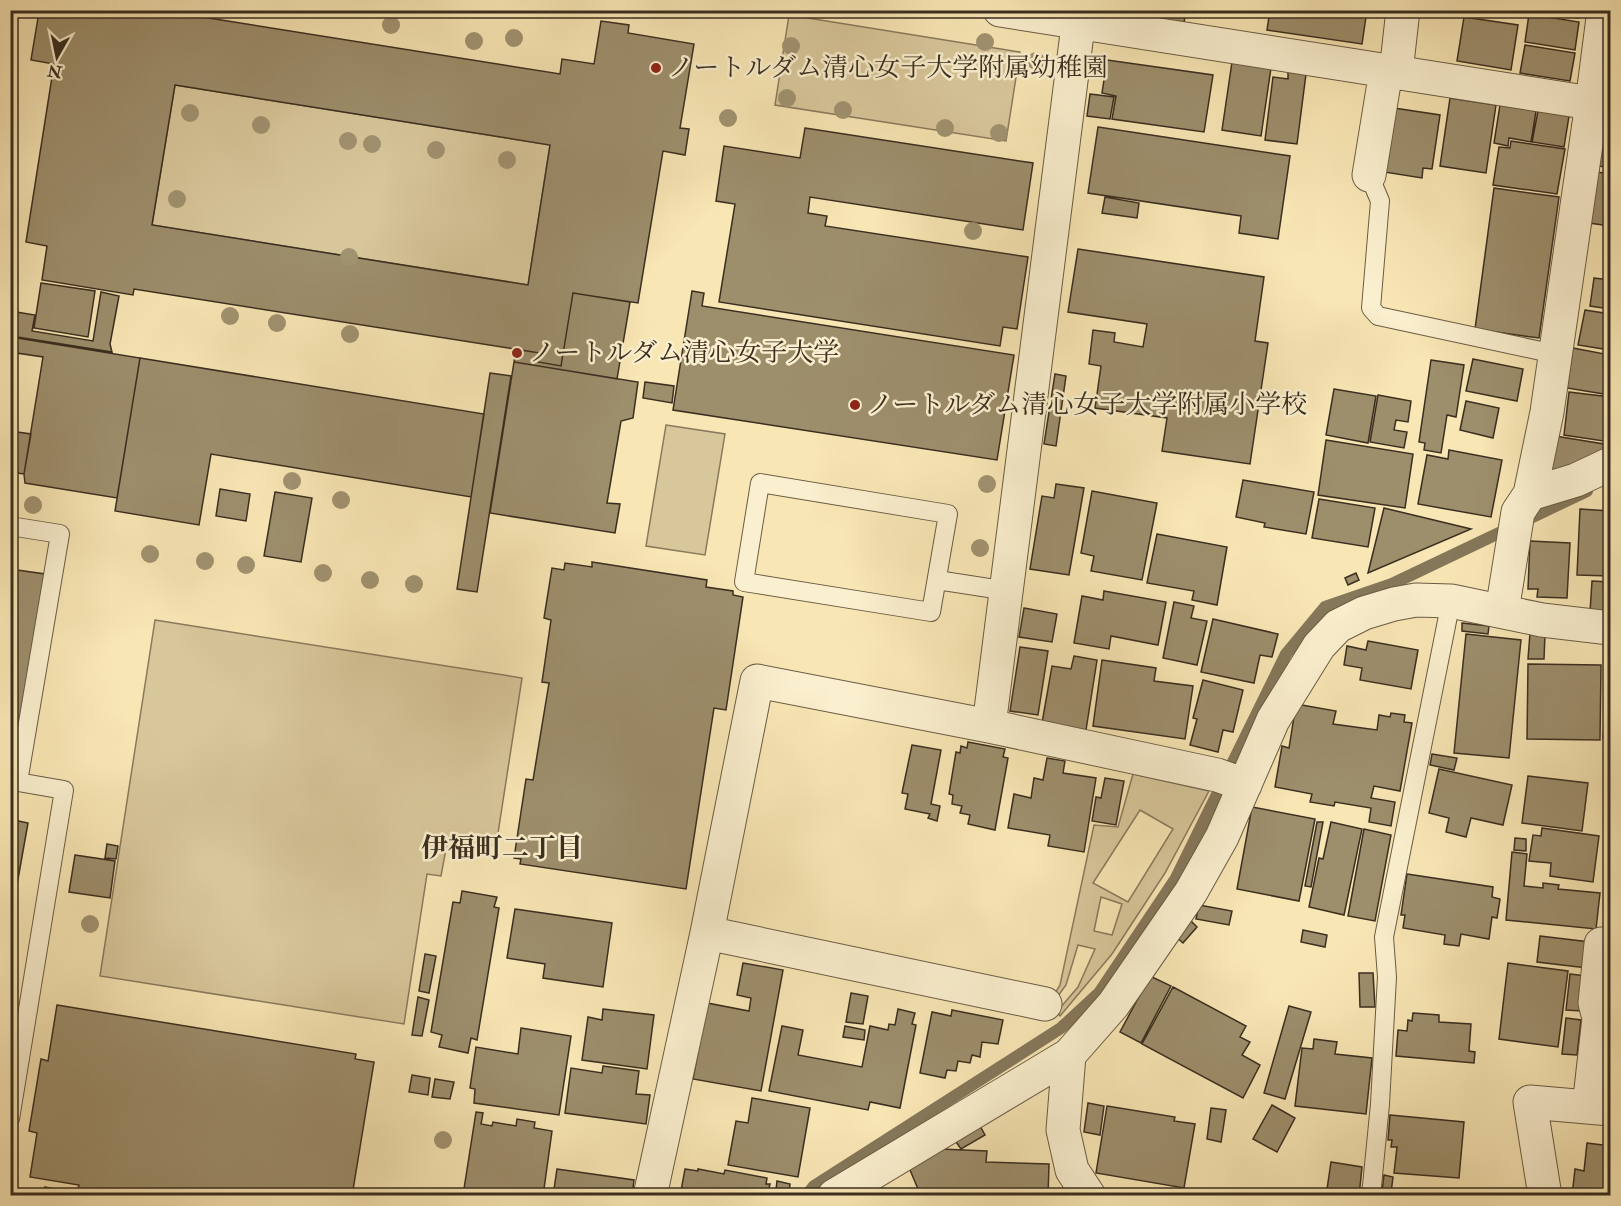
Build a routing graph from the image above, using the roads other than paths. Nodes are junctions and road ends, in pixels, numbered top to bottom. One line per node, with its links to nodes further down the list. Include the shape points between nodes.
1 (1000, 10): 4 (street)
2 (1403, 10): 5 (street)
3 (1604, 10): 6 (street)
4 (1079, 17): 5 (street); 13 (street)
5 (1391, 72): 6 (street); 7 (street)
6 (1601, 105): 8 (street)
7 (1369, 175): 8 (lane, via 1380,201 1371,308 1378,316)
8 (1556, 354): 10 (street, via 1547,412)
9 (1611, 464): 10 (street, via 1576,480)
10 (1520, 516): 15 (street)
11 (10, 526): 19 (lane, via 60,534)
12 (937, 580): 12 (lane, via 931,612 744,582 760,483 948,514); 13 (lane)
13 (1008, 591): 17 (street)
14 (1451, 601): 15 (street); 18 (street, via 1394,604 1338,626 1299,675); 29 (lane, via 1384,938 1387,977)
15 (1502, 611): 16 (street)
16 (1611, 628)
17 (989, 726): 18 (street); 20 (street, via 757,681)
18 (1232, 780): 23 (street, via 1222,837 1191,892 1113,1005)
19 (14, 782): 25 (lane, via 64,790)
20 (707, 933): 22 (street); 26 (street)
21 (1611, 945): 24 (street, via 1601,944 1596,1003)
22 (1045, 1004)
23 (1069, 1055): 27 (street); 28 (street, via 1063,1130 1072,1170)
24 (1600, 1108): 30 (street, via 1530,1102)
25 (10, 1119)
26 (650, 1196)
27 (834, 1196)
28 (1089, 1196)
29 (1371, 1196)
30 (1545, 1196)

